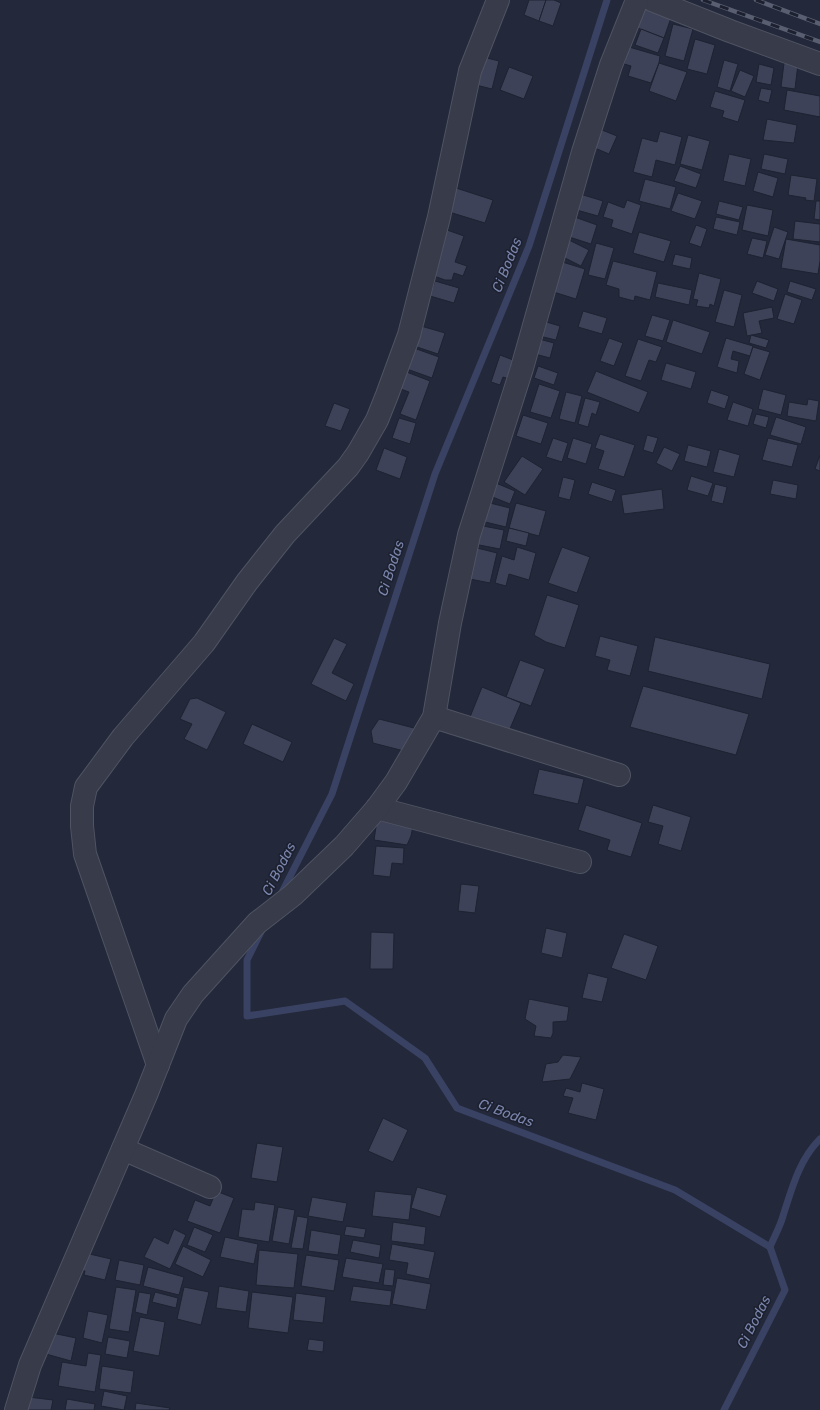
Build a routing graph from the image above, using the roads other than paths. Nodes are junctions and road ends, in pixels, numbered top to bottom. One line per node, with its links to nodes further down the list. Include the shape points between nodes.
1 (498, 0): 9 (street, via 470,71 439,217 409,335 377,420 348,467 285,534 204,643 123,737 86,787 82,806 85,854)
2 (637, 0): 5 (street, via 611,65 583,152 522,368 469,535 450,623)
3 (652, 0): 4 (street)
4 (820, 64)
5 (434, 717): 6 (street); 7 (street, via 396,782)
6 (619, 774)
7 (377, 808): 8 (street); 9 (street, via 344,846 293,895 256,922 193,994 176,1019)
8 (580, 862)
9 (158, 1065): 10 (street)
10 (123, 1148): 11 (street); 12 (street, via 36,1351)
11 (210, 1187)
12 (16, 1410)

